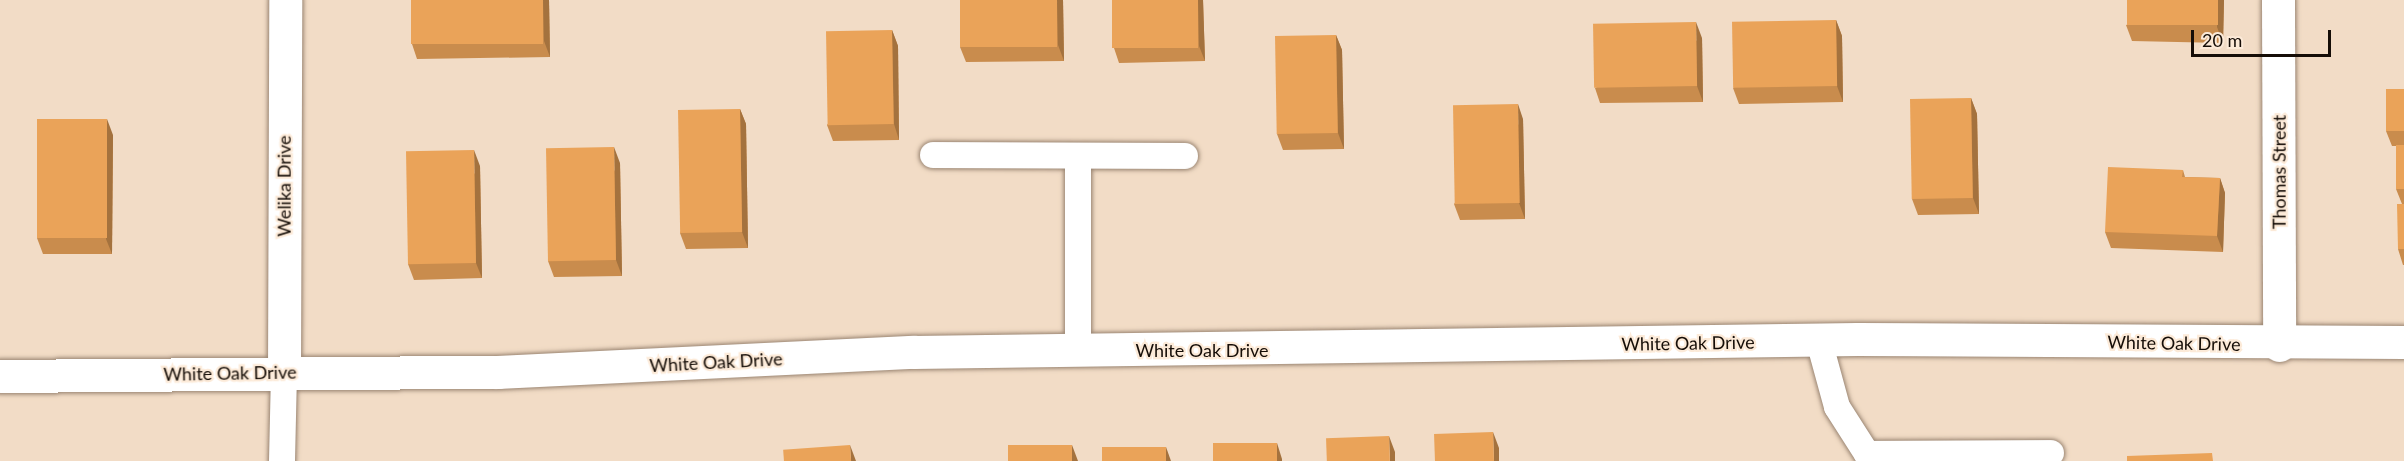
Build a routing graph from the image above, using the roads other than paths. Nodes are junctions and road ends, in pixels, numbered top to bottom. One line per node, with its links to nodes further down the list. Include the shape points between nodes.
1 (285, 0): 10 (street, Welika Drive)
2 (2278, 0): 8 (street, Thomas Street)
3 (933, 155): 5 (lane)
4 (1185, 156): 5 (lane)
5 (1078, 157): 9 (lane)
6 (1819, 340): 8 (street, White Oak Drive); 9 (street, White Oak Drive); 12 (lane, via 1838,407 1867,454)
7 (2404, 342): 8 (street, White Oak Drive)
8 (2279, 345)
9 (1078, 350): 10 (street, White Oak Drive, via 498,372)
10 (284, 372): 11 (street, White Oak Drive); 13 (lane)
11 (0, 376)
12 (2051, 453)
13 (282, 461)

